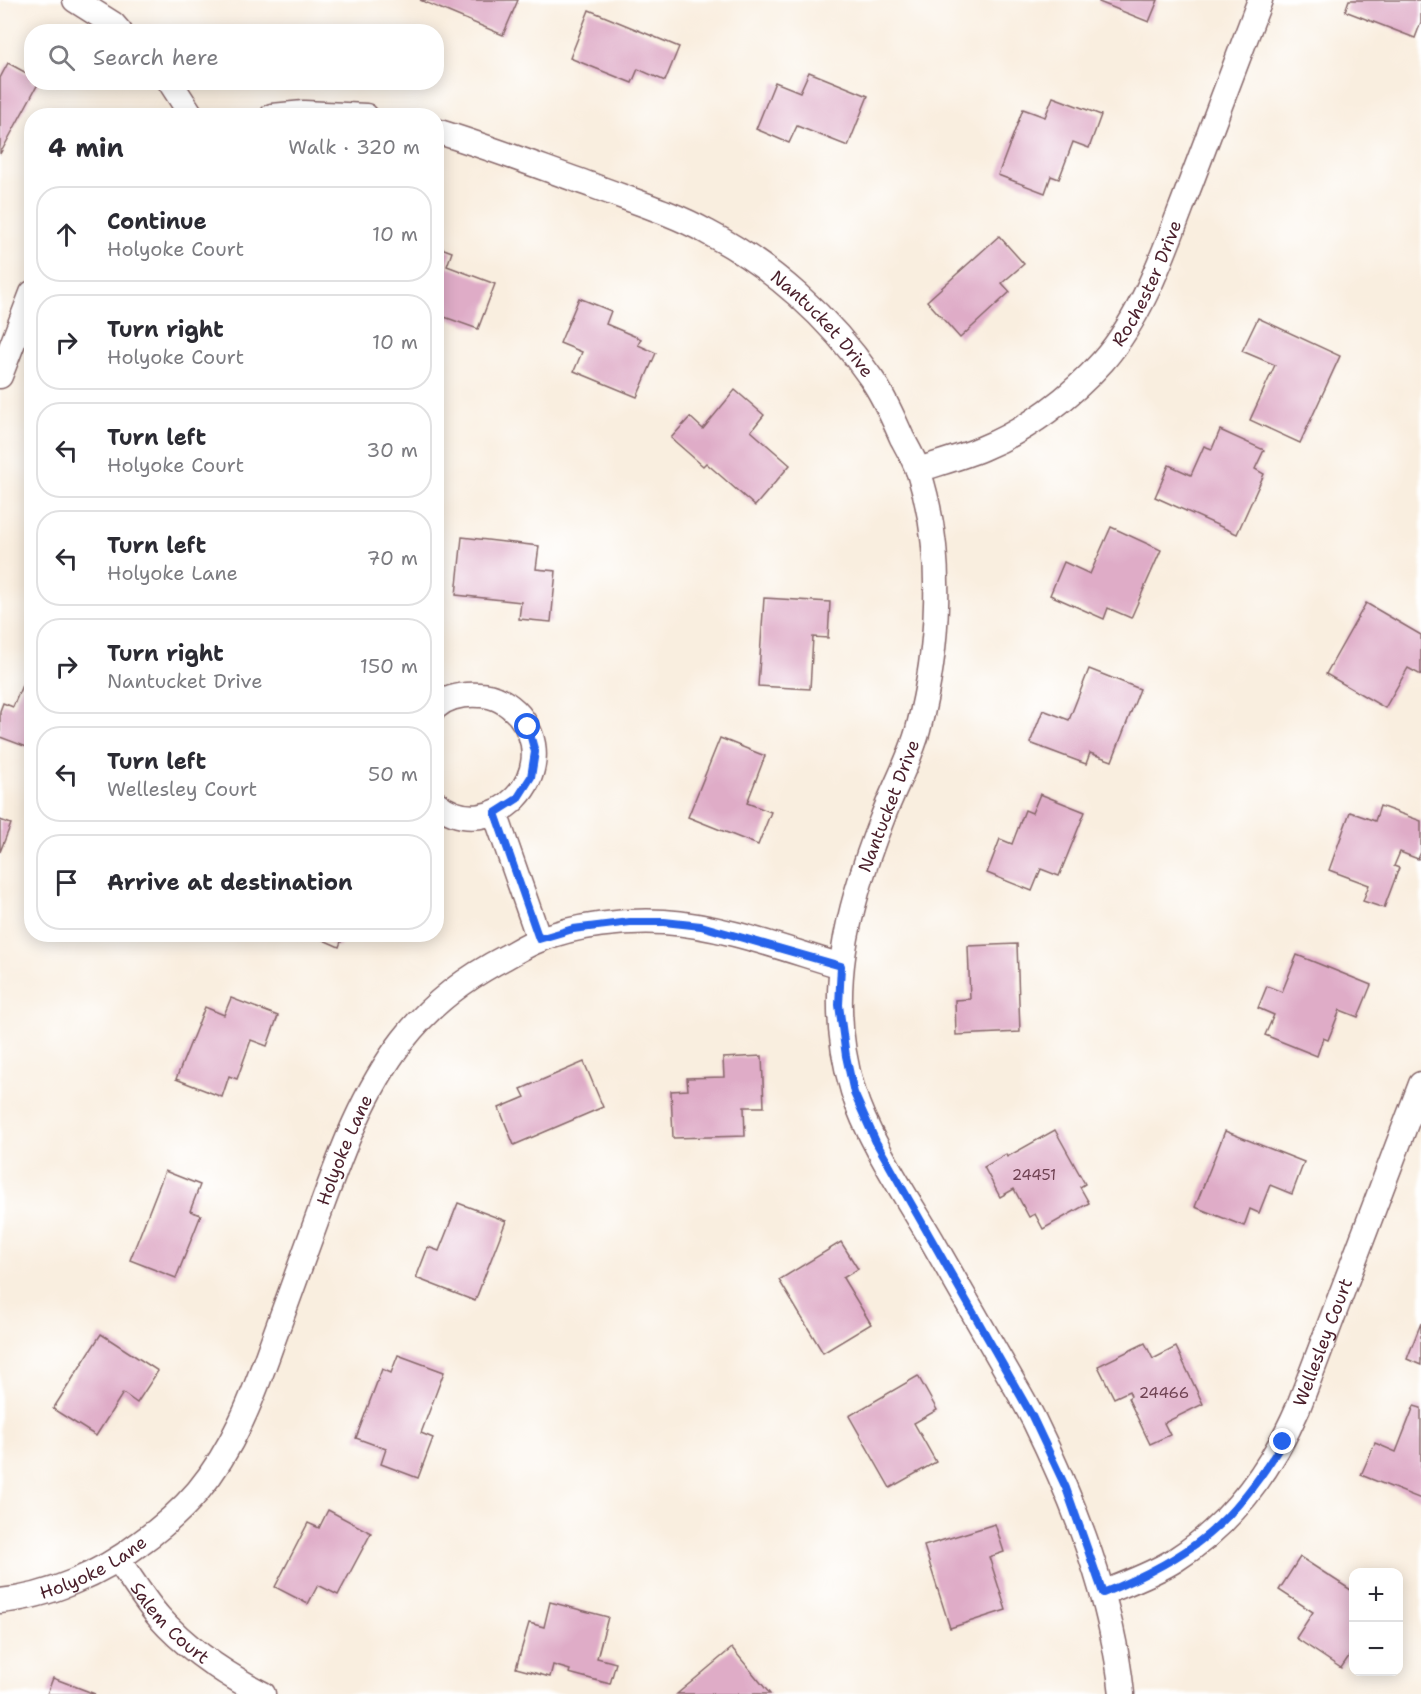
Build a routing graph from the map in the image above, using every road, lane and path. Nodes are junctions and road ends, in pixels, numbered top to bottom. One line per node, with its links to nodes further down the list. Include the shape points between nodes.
1 (75, 0): 3 (street)
2 (1260, 0): 9 (street, Rochester Drive, via 1158,267 1104,360 1055,405 1015,431 984,448)
3 (113, 24)
4 (175, 90): 5 (street)
5 (187, 108)
6 (444, 133): 9 (street, Nantucket Drive, via 665,212 742,253 820,315 850,350 874,382)
7 (24, 314): 8 (street)
8 (0, 376)
9 (918, 470): 14 (street, Nantucket Drive, via 930,520 936,579 934,647 918,733 858,886)
10 (444, 702): 12 (street, via 464,694 489,695 512,707 528,727 535,752 531,777 517,799)
11 (444, 809): 12 (street, via 470,817)
12 (495, 813): 13 (street)
13 (539, 939): 14 (street, Holyoke Lane, via 573,929 664,922 701,926); 16 (street, Holyoke Lane, via 484,969 444,997 405,1037 382,1070 361,1107 334,1171 252,1398 222,1457 198,1491 173,1516)
14 (841, 966): 17 (street, Nantucket Drive, via 839,1005 854,1093 876,1142 1032,1416 1066,1488)
15 (1421, 1084): 17 (street, Wellesley Court, via 1298,1408 1267,1469 1202,1541 1137,1580)
16 (118, 1560): 18 (street, Holyoke Lane, via 70,1582); 19 (street, Salem Court, via 159,1617 194,1651 230,1677)
17 (1103, 1593): 20 (street, Nantucket Drive)
18 (0, 1601)
19 (263, 1694)
20 (1122, 1694)

